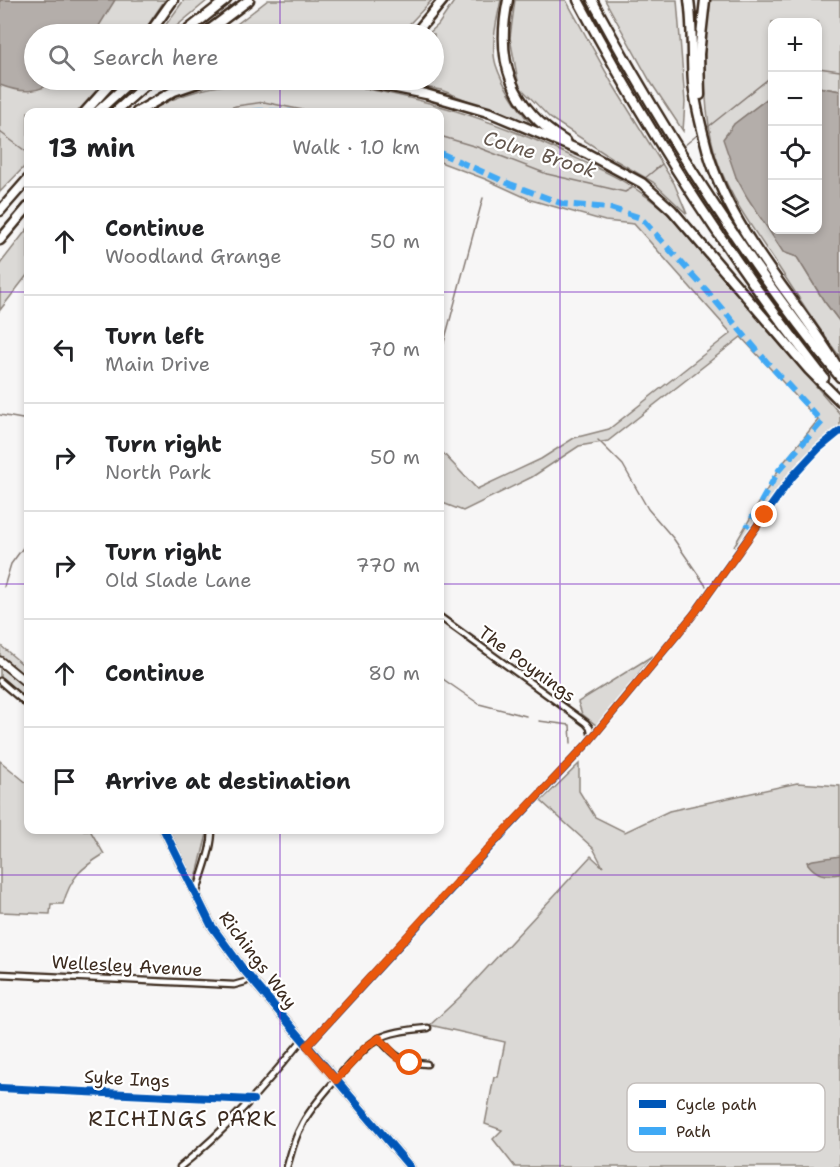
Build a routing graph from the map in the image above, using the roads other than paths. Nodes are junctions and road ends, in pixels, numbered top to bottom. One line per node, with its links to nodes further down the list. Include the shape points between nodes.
1 (173, 0): 10 (highway)
2 (226, 0): 11 (highway)
3 (249, 0): 12 (highway)
4 (443, 0): 13 (highway)
5 (508, 0): 24 (highway, via 503,45 515,91 540,123)
6 (578, 0): 31 (highway, via 636,104 701,207 757,290)
7 (592, 0): 30 (highway, via 710,199)
8 (689, 0): 19 (highway)
9 (705, 0): 19 (highway)
10 (156, 24)
11 (196, 24)
12 (217, 24)
13 (423, 24)
14 (105, 90): 20 (highway)
15 (121, 90): 21 (highway)
16 (140, 90): 22 (highway)
17 (180, 90): 23 (highway)
18 (409, 90): 24 (highway, via 508,120)
19 (698, 107): 29 (highway, via 712,166 731,207)
20 (89, 108)
21 (101, 108)
22 (120, 108)
23 (144, 108)
24 (586, 153): 31 (highway, via 661,198)
25 (24, 184): 26 (highway)
26 (0, 212)
27 (24, 212): 28 (highway)
28 (0, 240)
29 (840, 372)
30 (840, 377)
31 (840, 400)
32 (839, 431): 38 (street, via 792,477 694,614)
33 (444, 620): 38 (street, The Poynings, via 586,723)
34 (0, 661): 36 (street)
35 (0, 681): 37 (street)
36 (24, 681)
37 (24, 702)
38 (592, 738): 46 (street)
39 (166, 834): 41 (street, Richings Way)
40 (212, 834): 41 (street)
41 (196, 896): 43 (street, Richings Way, via 211,925)
42 (0, 974): 43 (street, Wellesley Avenue, via 234,985)
43 (251, 978): 46 (street, Richings Way)
44 (428, 1028): 45 (street)
45 (379, 1038): 47 (street, via 398,1058); 48 (street)
46 (304, 1043): 48 (street, Richings Way); 50 (street)
47 (427, 1064)
48 (336, 1080): 52 (street, via 301,1126); 53 (street, Richings Way)
49 (0, 1088): 50 (street, Syke Ings)
50 (253, 1100): 51 (street)
51 (180, 1167)
52 (288, 1167)
53 (410, 1167)

